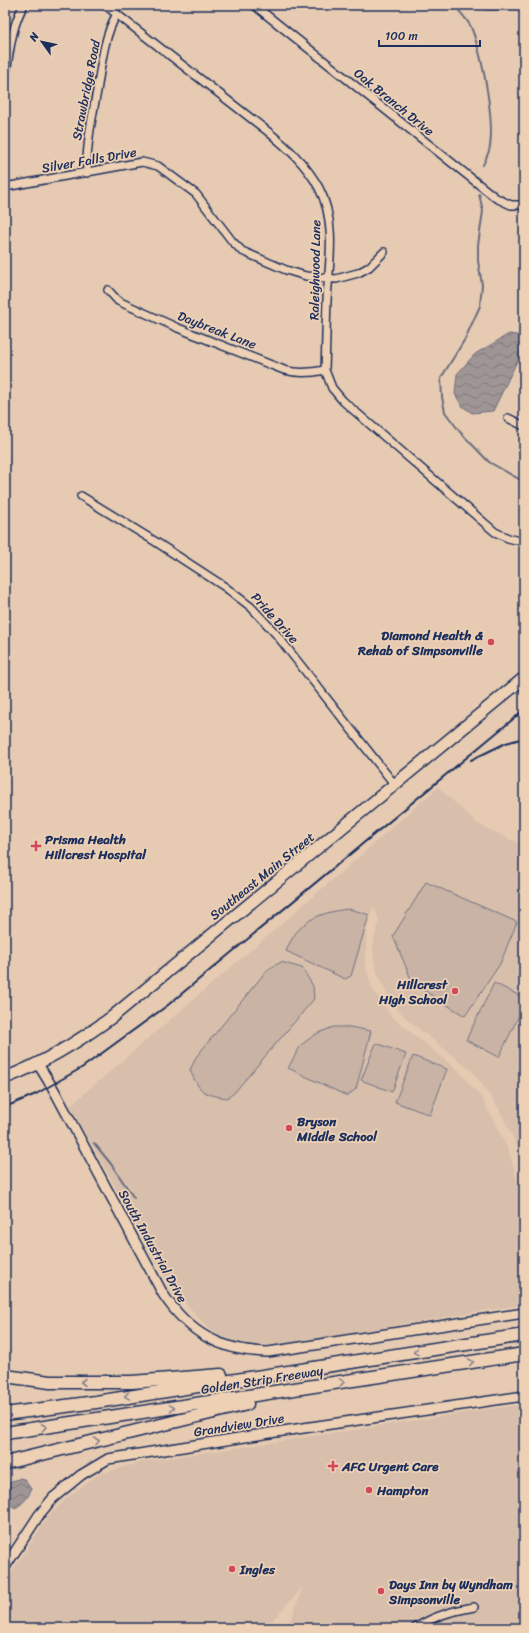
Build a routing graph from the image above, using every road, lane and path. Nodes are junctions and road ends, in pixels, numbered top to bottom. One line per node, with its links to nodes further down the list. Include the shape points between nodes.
1 (24, 5): 6 (street)
2 (105, 5): 4 (street, Raleighwood Lane)
3 (254, 5): 10 (street, Oak Branch Drive, via 496,198 511,205)
4 (117, 14): 8 (street, Strawbridge Road, via 100,69 87,145); 12 (street, Raleighwood Lane, via 291,150 307,168 320,189 327,210 330,234)
5 (5, 35): 6 (street)
6 (13, 37): 7 (street)
7 (5, 80)
8 (87, 173): 9 (street, Silver Falls Drive); 12 (street, Silver Falls Drive, via 142,162 158,166 196,194 242,251 286,270)
9 (5, 187)
10 (524, 205)
11 (384, 252): 12 (street, Silver Falls Drive, via 369,267 358,273)
12 (328, 279): 14 (street, Raleighwood Lane)
13 (108, 290): 14 (street, Daybreak Lane, via 118,302 284,370 295,373)
14 (325, 370): 18 (street, Raleighwood Lane, via 332,388 343,401 495,532)
15 (508, 418): 16 (street)
16 (524, 426)
17 (81, 496): 20 (street, Pride Drive, via 212,579 251,607 275,633)
18 (524, 542)
19 (524, 678): 20 (main road, Southeast Main Street)
20 (395, 785): 21 (main road, Southeast Main Street, via 112,1018 79,1041)
21 (38, 1064): 22 (main road, Southeast Main Street); 23 (street, South Industrial Drive, via 162,1294 187,1324 208,1339 237,1349 268,1352)
22 (5, 1078)
23 (524, 1313)
24 (524, 1336): 26 (highway, Golden Strip Freeway, one-way to 26)
25 (524, 1354): 28 (highway, Golden Strip Freeway, one-way to 25)
26 (318, 1367): 27 (highway, one-way to 27, via 132,1382 50,1382); 30 (highway, Golden Strip Freeway, one-way to 30)
27 (5, 1376)
28 (318, 1386): 31 (highway, Golden Strip Freeway, one-way to 28); 32 (highway, one-way to 28)
29 (524, 1396): 33 (street, Grandview Drive, via 276,1432 108,1460 82,1475 53,1498)
30 (5, 1414)
31 (5, 1433)
32 (5, 1463)
33 (5, 1567)
34 (474, 1607): 35 (street, via 447,1612)
35 (415, 1628)

